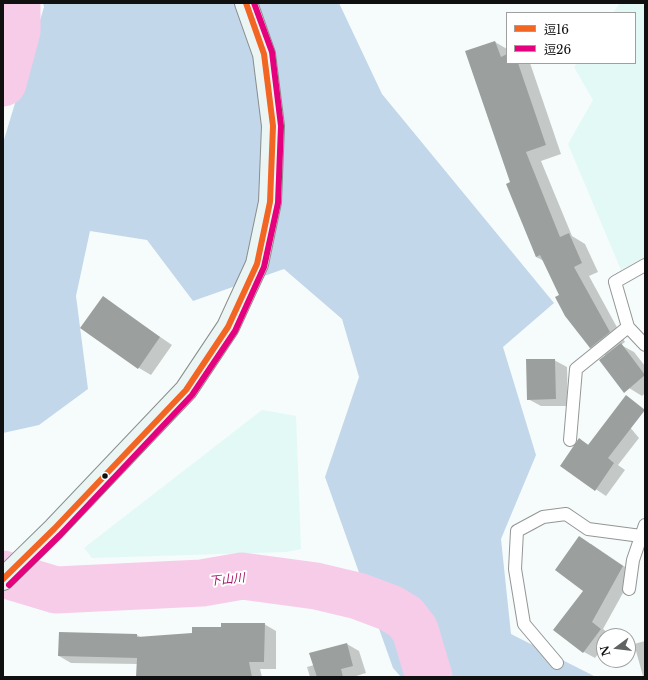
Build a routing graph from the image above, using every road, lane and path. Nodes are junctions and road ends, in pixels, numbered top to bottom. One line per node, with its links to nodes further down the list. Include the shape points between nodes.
1 (246, 3): 7 (main road, via 264,54 274,126 270,202 257,264 228,327 186,390)
2 (645, 266): 3 (lane, via 615,282)
3 (628, 327): 4 (lane); 5 (lane, via 576,369)
4 (645, 345)
5 (570, 440)
6 (643, 530): 8 (lane, via 633,560); 9 (lane, via 588,529 566,514 543,517 518,531 515,569 524,624)
7 (3, 579)
8 (629, 589)
9 (557, 663)

